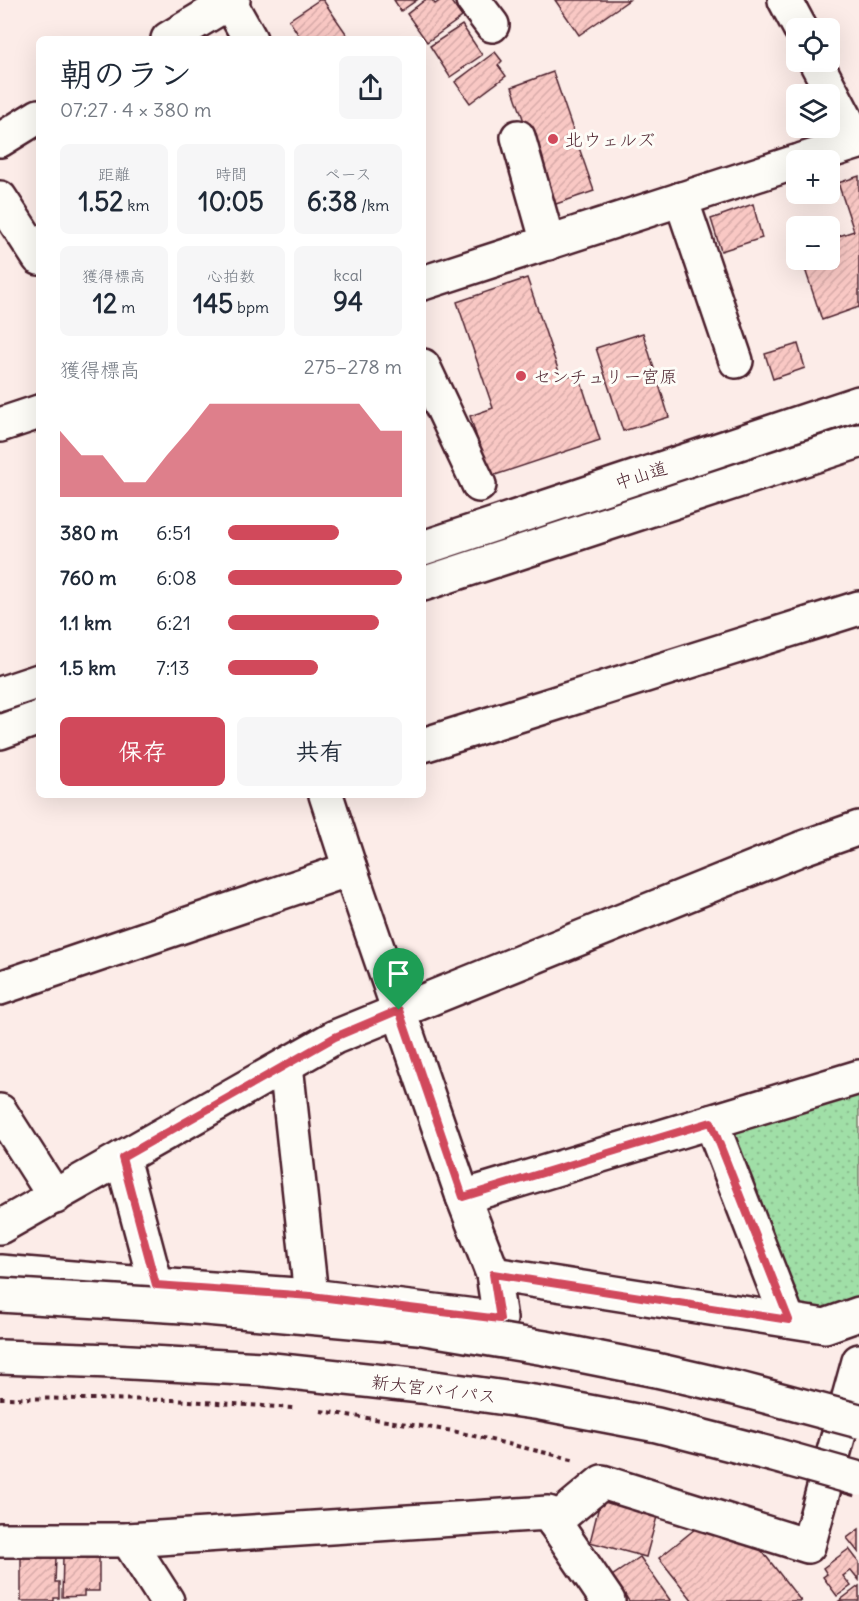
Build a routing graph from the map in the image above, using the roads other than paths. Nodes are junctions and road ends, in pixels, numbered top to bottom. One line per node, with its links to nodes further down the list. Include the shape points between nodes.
1 (785, 0): 3 (main road)
2 (230, 1): 4 (main road); 5 (main road)
3 (795, 18)
4 (173, 36)
5 (248, 36)
6 (821, 72): 10 (main road)
7 (36, 119): 9 (main road)
8 (518, 137): 15 (main road)
9 (0, 140)
10 (858, 142): 11 (main road)
11 (833, 150)
12 (786, 165): 14 (main road)
13 (0, 198): 16 (main road)
14 (681, 199): 15 (main road); 18 (main road)
15 (548, 243): 17 (main road)
16 (36, 253)
17 (426, 282)
18 (736, 361)
19 (426, 372): 24 (main road)
20 (859, 403): 25 (main road, 中山道)
21 (36, 413): 22 (main road)
22 (0, 425)
23 (859, 441): 26 (main road, 中山道)
24 (479, 484)
25 (426, 547)
26 (426, 584)
27 (859, 608): 34 (main road)
28 (36, 669): 29 (main road)
29 (0, 680)
30 (36, 682): 31 (main road)
31 (0, 694)
32 (36, 719): 33 (main road)
33 (0, 732)
34 (426, 744)
35 (327, 798): 37 (main road)
36 (859, 828): 39 (main road)
37 (350, 869): 38 (main road); 39 (main road)
38 (0, 988)
39 (399, 1010): 40 (main road, via 335,1037); 46 (main road)
40 (286, 1065): 44 (main road); 52 (main road)
41 (859, 1077): 43 (main road)
42 (0, 1111): 45 (main road)
43 (711, 1122): 46 (main road); 53 (main road)
44 (122, 1158): 45 (main road); 50 (main road)
45 (55, 1197): 47 (main road)
46 (463, 1197): 49 (main road)
47 (0, 1227)
48 (0, 1272): 50 (main road)
49 (493, 1274): 52 (main road, via 500,1319); 53 (main road)
50 (156, 1285): 52 (main road)
51 (0, 1295): 59 (main road, bridge, via 183,1306 418,1327 656,1370)
52 (311, 1296)
53 (789, 1320): 54 (main road)
54 (856, 1326)
55 (0, 1357): 56 (main road)
56 (112, 1360): 58 (main road, 新大宮バイパス); 60 (main road, 新大宮バイパス, bridge, via 262,1369 541,1403 657,1425)
57 (859, 1361): 61 (main road, via 808,1546 602,1482)
58 (0, 1364)
59 (859, 1421)
60 (859, 1479)
61 (554, 1522): 63 (main road, via 548,1513); 64 (main road)
62 (0, 1540): 63 (main road)
63 (128, 1540): 65 (main road)
64 (599, 1598)
65 (167, 1601)

